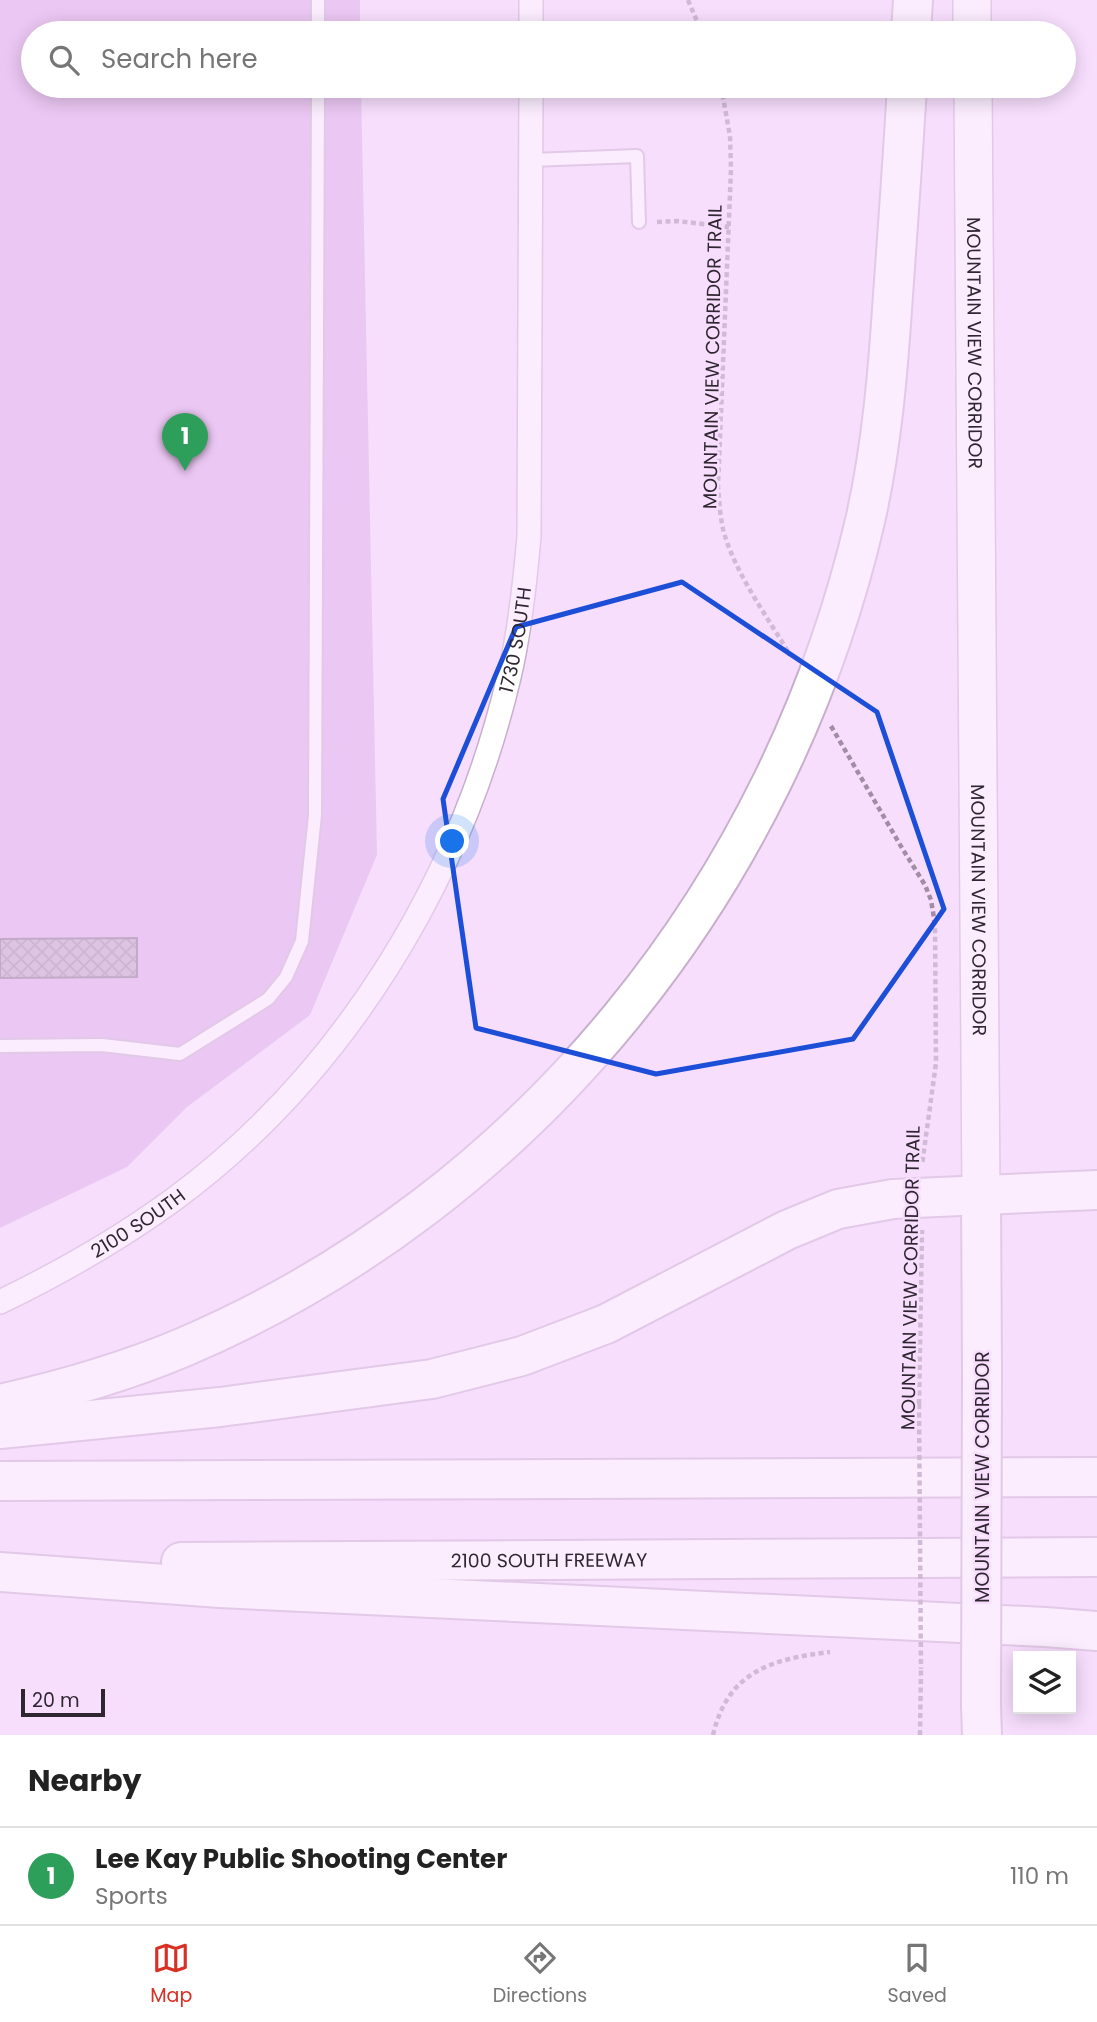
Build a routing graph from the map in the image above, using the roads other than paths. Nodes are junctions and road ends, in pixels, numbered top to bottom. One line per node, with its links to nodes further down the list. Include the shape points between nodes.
1 (318, 0): 5 (lane)
2 (531, 0): 6 (street)
3 (913, 0): 7 (highway)
4 (972, 0): 8 (main road)
5 (318, 21)
6 (531, 21)
7 (912, 21)
8 (972, 21)
9 (318, 98): 15 (lane, via 315,815 302,941 286,977 268,999 180,1055 102,1045)
10 (531, 98): 13 (street, 1730 SOUTH)
11 (906, 98): 20 (highway, via 884,409 862,533 831,638 790,745 728,866 690,927 602,1042 562,1084 478,1163 385,1234 284,1297 182,1348 81,1383)
12 (973, 98): 18 (main road, MOUNTAIN VIEW CORRIDOR)
13 (531, 160): 14 (lane, via 637,156); 16 (street, 1730 SOUTH, via 529,536 523,600 491,745 464,821 401,946 316,1064)
14 (639, 222)
15 (0, 1046)
16 (262, 1122): 19 (street, 2100 SOUTH, via 174,1199 125,1233)
17 (1097, 1190): 18 (highway)
18 (981, 1194): 21 (highway, via 865,1203 811,1219 606,1324 477,1368 386,1386); 28 (highway, MOUNTAIN VIEW CORRIDOR, bridge)
19 (0, 1302)
20 (0, 1404)
21 (0, 1429)
22 (1097, 1477): 23 (highway)
23 (0, 1481)
24 (1097, 1557): 25 (highway, 2100 SOUTH FREEWAY)
25 (0, 1563)
26 (0, 1572): 27 (highway, via 220,1588)
27 (1097, 1631)
28 (981, 1720)

